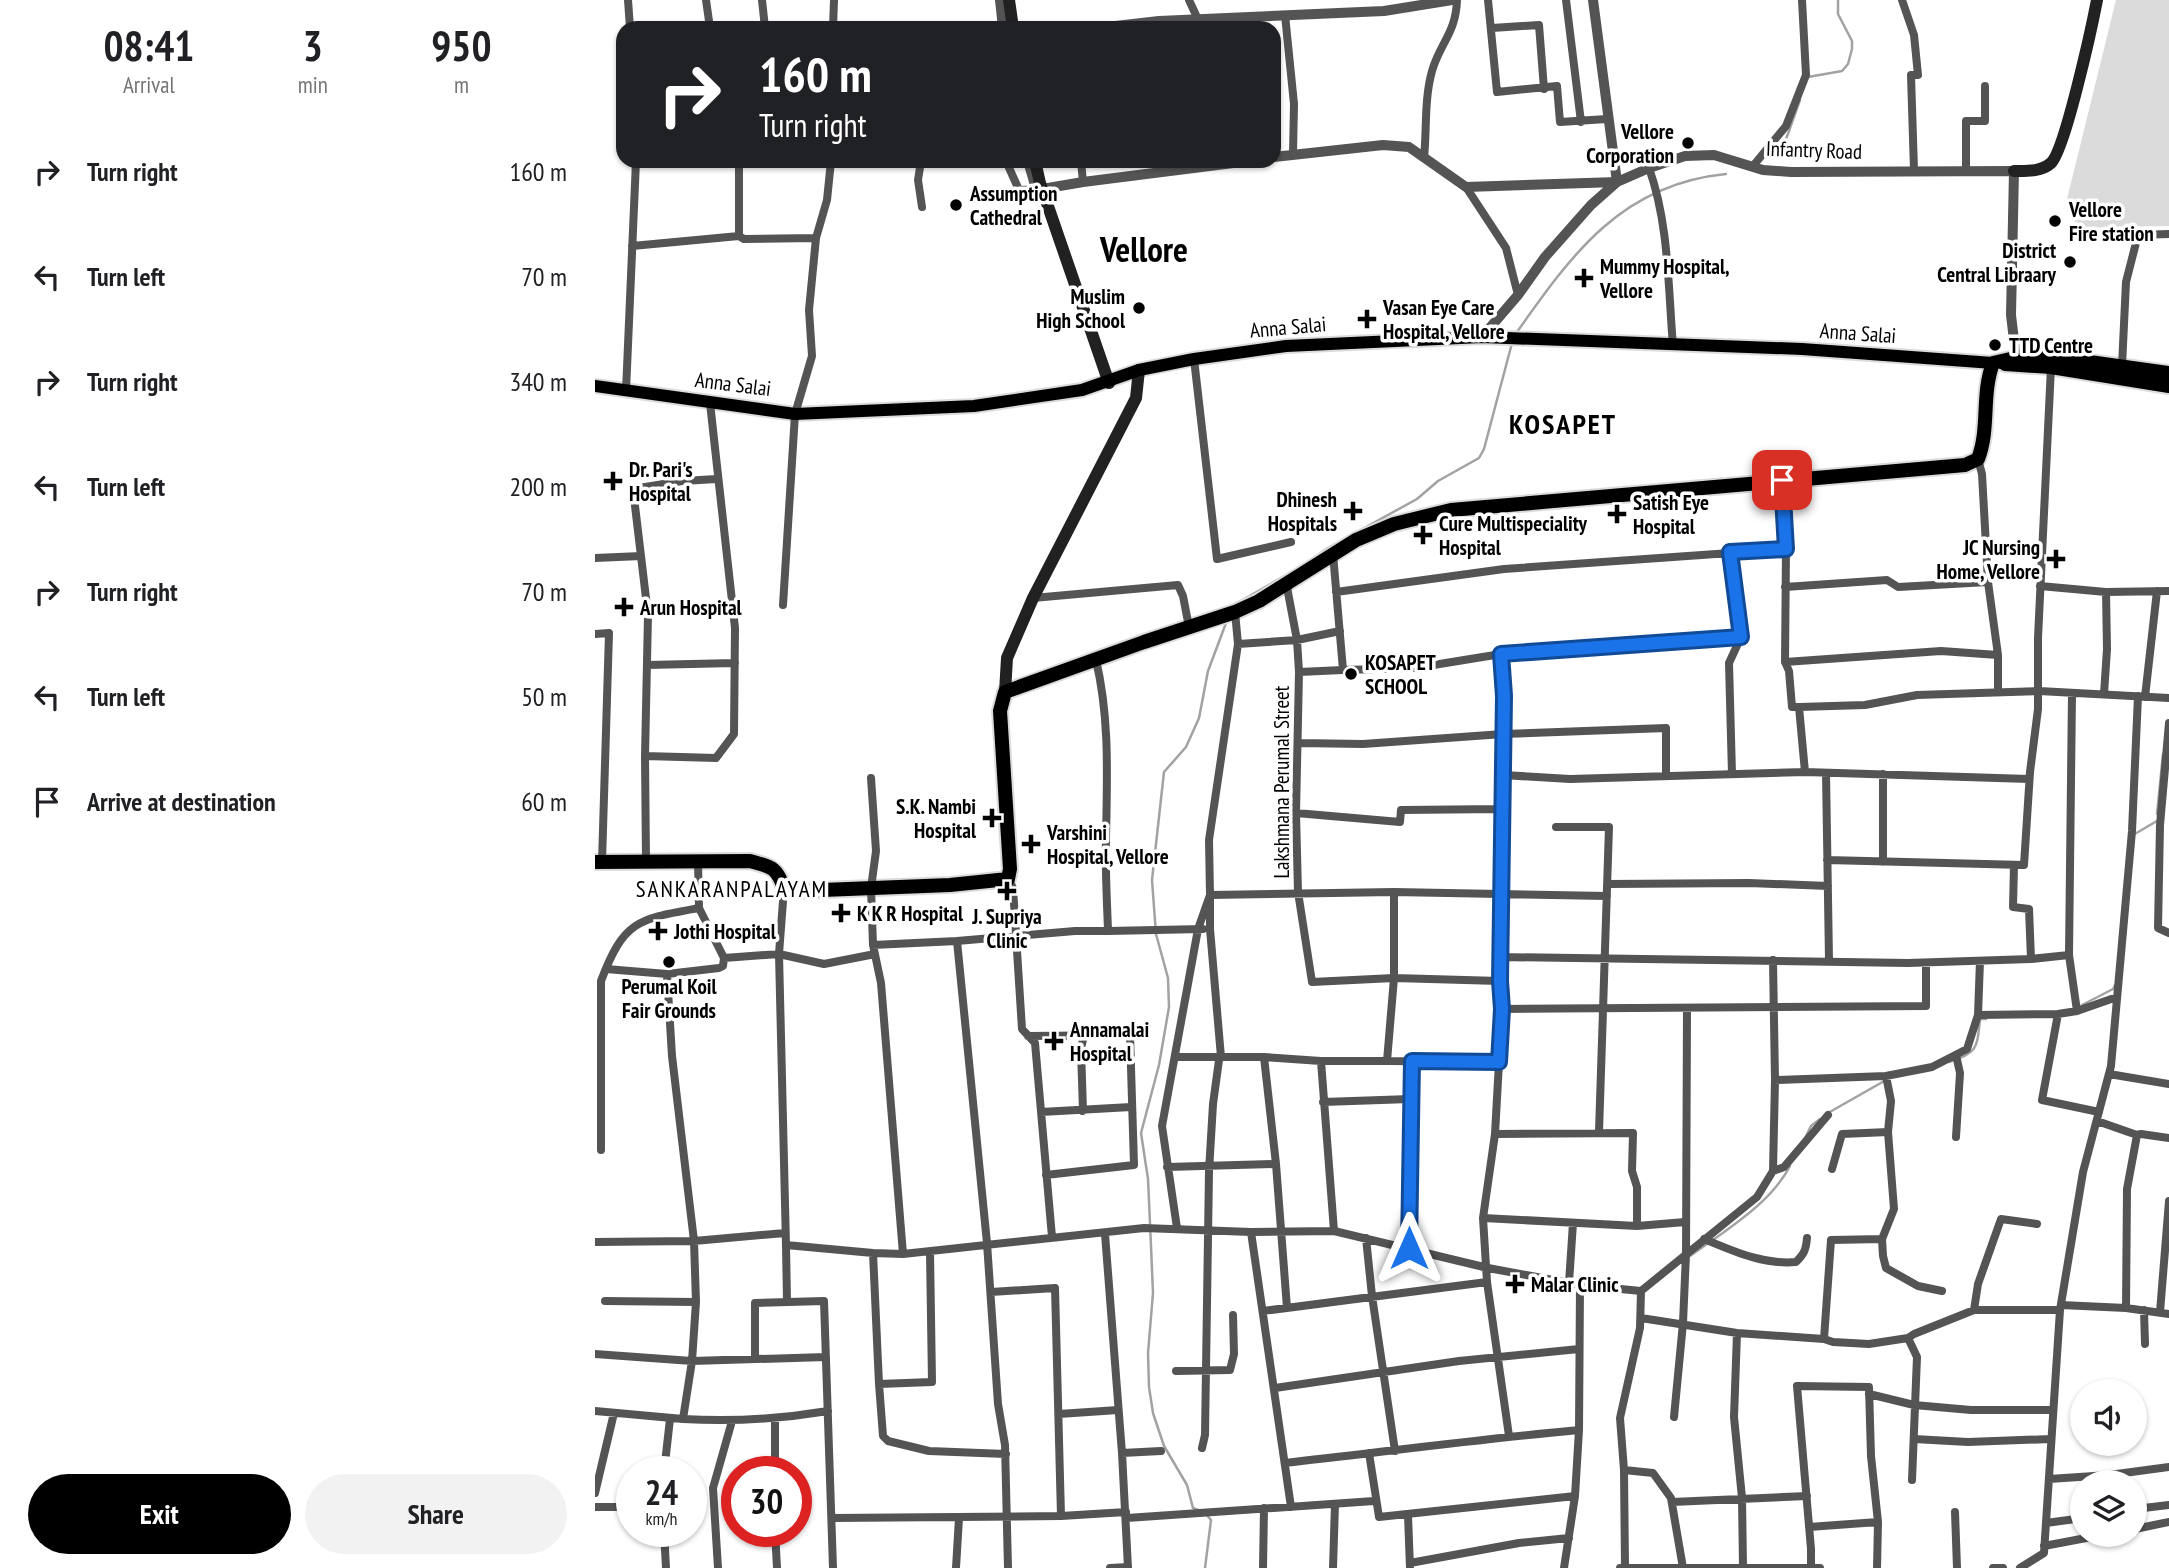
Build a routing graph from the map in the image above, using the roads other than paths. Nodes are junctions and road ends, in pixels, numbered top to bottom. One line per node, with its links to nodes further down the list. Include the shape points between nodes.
1 (628, 0): 17 (street)
2 (706, 0): 18 (street)
3 (762, 0): 19 (street)
4 (834, 0): 20 (street)
5 (1000, 0): 21 (street)
6 (1009, 0): 22 (main road)
7 (1189, 0): 23 (street)
8 (1452, 0): 16 (street, via 1384,11)
9 (1457, 0): 32 (street, via 1457,19 1432,69)
10 (1488, 0): 25 (street)
11 (1566, 0): 29 (street)
12 (1593, 0): 28 (street)
13 (1802, 0): 33 (street, via 1805,75 1786,126)
14 (1902, 0): 44 (street, via 1914,35 1918,75 1911,75)
15 (2097, 0): 46 (main road, Infantry Road, via 2063,140 2051,163 2038,170)
16 (1285, 15): 24 (street); 30 (street, via 1294,104)
17 (630, 21)
18 (709, 21)
19 (764, 21)
20 (833, 21)
21 (1002, 21)
22 (1012, 21)
23 (1200, 21)
24 (1229, 21)
25 (1492, 29): 27 (street, via 1497,92); 27 (street, via 1539,25)
26 (1985, 86): 45 (street, via 1985,121 1966,121)
27 (1544, 89): 29 (street, via 1557,86 1560,122)
28 (1607, 119): 29 (street); 48 (street)
29 (1581, 122)
30 (1293, 154): 31 (street); 32 (street, via 1383,145 1409,147)
31 (1281, 156)
32 (1424, 158): 49 (street)
33 (1753, 166): 43 (street, Infantry Road, via 1714,155 1685,156); 44 (street, Infantry Road, via 1791,172)
34 (636, 168): 55 (street)
35 (739, 168): 53 (street)
36 (830, 168): 54 (street)
37 (920, 168): 51 (street)
38 (1009, 168): 50 (street, via 1019,190)
39 (1030, 168): 50 (street, via 1035,185)
40 (1036, 168): 50 (main road)
41 (1082, 168): 47 (street)
42 (1182, 168): 47 (street)
43 (1649, 168): 48 (street, Infantry Road); 58 (street, via 1659,194)
44 (1914, 170): 45 (street, Infantry Road)
45 (1966, 171): 46 (street, Infantry Road)
46 (2014, 171): 59 (street, via 2011,316)
47 (1083, 182): 50 (street)
48 (1617, 182): 49 (street); 56 (street, Infantry Road, via 1545,257)
49 (1466, 187): 56 (street, via 1506,248)
50 (1042, 189): 66 (main road)
51 (922, 207)
52 (2169, 234): 62 (street, via 2138,235 2126,282)
53 (739, 236): 54 (street); 55 (street)
54 (816, 238): 71 (street, via 809,310 812,356)
55 (632, 246): 69 (street)
56 (1518, 295): 57 (street, Infantry Road)
57 (1482, 337): 58 (main road, Anna Salai); 60 (main road, Anna Salai, via 1314,344)
58 (1673, 346): 61 (main road, Anna Salai, via 1802,349)
59 (2016, 357): 61 (highway, Anna Salai); 62 (highway, Anna Salai, via 2032,354)
60 (1194, 359): 64 (main road, Anna Salai); 75 (street, via 1216,559)
61 (1993, 363): 63 (highway, Anna Salai); 72 (highway, via 1986,382 1984,443)
62 (2122, 366): 65 (highway, Anna Salai)
63 (2051, 367): 68 (highway, Anna Salai); 83 (street)
64 (1139, 370): 66 (main road, Anna Salai); 89 (main road, via 1136,398)
65 (2169, 373)
66 (1109, 383): 71 (main road, Anna Salai, via 974,405)
67 (595, 386): 69 (main road, Anna Salai)
68 (2169, 386)
69 (625, 391): 70 (main road, Anna Salai)
70 (711, 403): 71 (main road, Anna Salai); 73 (street)
71 (795, 414): 90 (street)
72 (1978, 459): 74 (highway, via 1965,465); 82 (street)
73 (717, 478): 79 (street, via 632,489); 102 (street)
74 (1782, 480): 76 (street); 77 (highway, via 1451,510 1394,524)
75 (1291, 542)
76 (1786, 549): 78 (street); 84 (street)
77 (1333, 552): 81 (highway); 86 (street)
78 (1730, 552): 86 (street, via 1504,569); 95 (street)
79 (641, 556): 80 (street); 103 (street, via 648,615)
80 (595, 558)
81 (1286, 582): 91 (highway); 96 (street, Lakshmana Perumal Street)
82 (1988, 582): 84 (street, via 1898,587 1887,580); 99 (street)
83 (2040, 586): 87 (street); 106 (street)
84 (1785, 587): 101 (street)
85 (2169, 591): 88 (street)
86 (1336, 592): 93 (street)
87 (2106, 592): 88 (street); 110 (street)
88 (2157, 592): 111 (street)
89 (1033, 598): 92 (street, via 1178,585); 107 (main road, via 1007,658)
90 (783, 605)
91 (1235, 612): 92 (highway); 97 (street)
92 (1189, 627): 100 (highway)
93 (1340, 631): 96 (street); 104 (street)
94 (595, 634): 132 (street, via 609,633)
95 (1741, 637): 98 (street); 120 (street, via 1729,663)
96 (1297, 640): 97 (street); 105 (street, Lakshmana Perumal Street)
97 (1238, 644): 143 (street, via 1209,840)
98 (1501, 654): 104 (street, via 1415,668); 115 (street)
99 (1998, 655): 101 (street, via 1941,652); 108 (street)
100 (1096, 660): 107 (highway); 148 (street, via 1104,694 1108,761)
101 (1785, 662): 113 (street, via 1792,707)
102 (735, 663): 103 (street); 117 (street, via 734,734 716,758)
103 (646, 665): 117 (street)
104 (1343, 670): 105 (street)
105 (1299, 672): 116 (street, Lakshmana Perumal Street)
106 (2039, 691): 108 (street); 109 (street); 125 (street)
107 (1005, 692): 135 (highway, via 1000,711)
108 (1998, 692): 113 (street)
109 (2072, 693): 110 (street); 154 (street)
110 (2104, 694): 111 (street)
111 (2141, 696): 112 (street); 167 (street)
112 (2169, 698)
113 (1799, 707): 118 (street)
114 (2169, 723): 149 (street, via 2160,825 2158,928)
115 (1503, 734): 116 (street, via 1389,743); 122 (street); 123 (street, via 1666,728)
116 (1299, 743): 127 (street, Lakshmana Perumal Street)
117 (645, 756): 130 (street)
118 (1805, 772): 119 (street); 120 (street)
119 (1826, 772): 121 (street); 129 (street)
120 (1732, 774): 123 (street)
121 (1883, 774): 125 (street); 133 (street)
122 (1503, 775): 123 (street, via 1570,779); 126 (street)
123 (1666, 776)
124 (871, 778): 139 (street, via 876,851)
125 (2029, 779): 134 (street, via 2024,865)
126 (1501, 809): 127 (street, via 1401,810 1401,822); 142 (street)
127 (1296, 813): 140 (street, Lakshmana Perumal Street)
128 (1556, 827): 136 (street, via 1609,827)
129 (1827, 860): 133 (street); 137 (street)
130 (648, 861): 131 (highway); 132 (highway)
131 (696, 861): 138 (highway, via 750,861 772,867); 145 (street)
132 (598, 862)
133 (1883, 862): 134 (street)
134 (2014, 865): 158 (street, via 2014,907 2029,909)
135 (1008, 879): 139 (highway); 150 (street, via 1013,888)
136 (1608, 884): 137 (street); 144 (street)
137 (1828, 886): 160 (street)
138 (784, 888): 139 (highway); 153 (street)
139 (871, 888): 152 (street)
140 (1298, 892): 141 (street); 143 (street); 165 (street, Lakshmana Perumal Street, via 1312,982)
141 (1394, 892): 142 (street); 165 (street)
142 (1501, 893): 144 (street); 155 (street)
143 (1210, 895): 146 (street); 147 (street)
144 (1607, 896): 157 (street)
145 (699, 908): 156 (street); 163 (street, via 644,921 628,931)
146 (1198, 929): 147 (street); 148 (street); 179 (street)
147 (1210, 929): 180 (street)
148 (1108, 931): 150 (street)
149 (2169, 933)
150 (1017, 936): 151 (street); 175 (street, via 1021,1029)
151 (957, 942): 152 (street); 229 (street)
152 (874, 950): 153 (street, via 824,964); 234 (street, via 881,983)
153 (779, 954): 156 (street); 220 (street)
154 (2069, 955): 158 (street); 172 (street)
155 (1500, 957): 157 (street); 166 (street)
156 (724, 958): 164 (street, via 719,968)
157 (1604, 959): 159 (street); 170 (street)
158 (2031, 959): 161 (street)
159 (1773, 960): 160 (street); 168 (street)
160 (1829, 960): 162 (street)
161 (1980, 961): 162 (street); 174 (street)
162 (1926, 962): 168 (street, via 1926,1006)
163 (605, 969): 164 (street); 202 (street, via 601,981)
164 (667, 974): 227 (street)
165 (1394, 978): 166 (street); 182 (street)
166 (1500, 981): 169 (street)
167 (2117, 997): 172 (street); 185 (street)
168 (1773, 1008): 171 (street); 187 (street)
169 (1502, 1009): 170 (street); 184 (street)
170 (1604, 1009): 171 (street); 196 (street)
171 (1686, 1009): 211 (street)
172 (2077, 1011): 173 (street)
173 (2058, 1014): 174 (street); 195 (street, via 2042,1100)
174 (1978, 1015): 177 (street, via 1967,1049)
175 (1028, 1035): 176 (street); 193 (street, via 1035,1043)
176 (1084, 1035): 191 (street, via 1130,1035); 192 (street)
177 (1956, 1055): 186 (street, via 1932,1067); 200 (street, via 1960,1073)
178 (1264, 1056): 180 (street); 181 (street); 203 (street)
179 (1175, 1057): 180 (street); 205 (street, via 1162,1126)
180 (1221, 1057): 204 (street)
181 (1321, 1060): 182 (street); 190 (street)
182 (1387, 1061): 183 (street)
183 (1412, 1061): 184 (street); 189 (street)
184 (1499, 1062): 198 (street)
185 (2109, 1074): 188 (street); 195 (street)
186 (1886, 1076): 187 (street); 197 (street, via 1891,1101)
187 (1775, 1080): 207 (street)
188 (2169, 1084)
189 (1410, 1099): 190 (street); 231 (street)
190 (1323, 1102): 218 (street)
191 (1131, 1107): 192 (street); 208 (street, via 1134,1165)
192 (1083, 1111): 193 (street)
193 (1041, 1112): 208 (street)
194 (1828, 1115): 207 (street, via 1784,1167)
195 (2098, 1116): 199 (street); 248 (street, via 2083,1172)
196 (1599, 1132): 198 (street); 214 (street, via 1633,1133)
197 (1888, 1132): 206 (street, via 1842,1134); 226 (street, via 1894,1209)
198 (1495, 1134): 210 (street)
199 (2137, 1135): 201 (street); 249 (street, via 2127,1189)
200 (1956, 1137)
201 (2169, 1138)
202 (600, 1150)
203 (1276, 1164): 204 (street); 217 (street)
204 (1210, 1166): 205 (street); 216 (street)
205 (1167, 1167): 215 (street)
206 (1832, 1169)
207 (1773, 1171): 225 (street, via 1757,1197)
208 (1046, 1175): 222 (street)
209 (2169, 1202): 253 (street)
210 (1483, 1218): 212 (street); 236 (street)
211 (1685, 1222): 214 (street); 235 (street)
212 (1573, 1223): 214 (street); 238 (street)
213 (2037, 1224): 250 (street, via 2001,1219 1978,1284)
214 (1637, 1226)
215 (1177, 1228): 216 (street); 221 (street)
216 (1209, 1230): 219 (street); 268 (street)
217 (1280, 1231): 218 (street); 219 (street); 247 (street)
218 (1334, 1231): 223 (street)
219 (1251, 1232): 252 (street)
220 (785, 1233): 227 (street); 230 (street)
221 (1105, 1234): 222 (street); 274 (street)
222 (1052, 1237): 229 (street)
223 (1366, 1238): 231 (street); 243 (street)
224 (1807, 1238): 225 (street, via 1802,1256 1784,1263 1745,1256)
225 (1704, 1239): 235 (street)
226 (1882, 1239): 241 (street, via 1887,1268 1918,1286); 259 (street, via 1832,1240)
227 (694, 1241): 228 (street); 246 (street)
228 (595, 1242)
229 (987, 1243): 232 (street); 242 (street)
230 (786, 1245): 233 (street); 245 (street)
231 (1409, 1248): 236 (street)
232 (930, 1252): 234 (street); 270 (street, via 932,1382)
233 (873, 1253): 234 (street); 270 (street)
234 (904, 1254)
235 (1686, 1254): 240 (street); 256 (street)
236 (1488, 1268): 237 (street); 238 (street)
237 (1487, 1282): 243 (street); 265 (street)
238 (1569, 1283): 239 (street)
239 (1580, 1285): 240 (street); 261 (street)
240 (1641, 1291): 255 (street)
241 (1942, 1291)
242 (991, 1292): 279 (street, via 1055,1288); 294 (street)
243 (1372, 1296): 247 (street); 269 (street)
244 (604, 1301): 246 (street)
245 (787, 1302): 263 (street, via 824,1301); 264 (street, via 755,1303)
246 (696, 1303): 266 (street)
247 (1287, 1307): 252 (street)
248 (2061, 1307): 249 (street); 250 (street); 275 (street)
249 (2126, 1308): 251 (street)
250 (1974, 1310): 258 (street)
251 (2144, 1310): 253 (street); 260 (street)
252 (1263, 1311): 271 (street)
253 (2164, 1313)
254 (1233, 1315): 268 (street, via 1230,1370)
255 (1641, 1318): 256 (street); 299 (street, via 1620,1418)
256 (1683, 1323): 257 (street); 280 (street)
257 (1737, 1333): 259 (street); 305 (street, via 1734,1417)
258 (1908, 1338): 259 (street, via 1869,1343); 273 (street, via 1917,1357)
259 (1824, 1339)
260 (2145, 1344)
261 (1579, 1349): 265 (street); 285 (street)
262 (595, 1354): 266 (street)
263 (826, 1357): 264 (street); 277 (street)
264 (755, 1358): 266 (street)
265 (1497, 1359): 269 (street); 286 (street)
266 (692, 1361): 282 (street)
267 (1176, 1371): 268 (street)
268 (1205, 1371): 289 (street)
269 (1385, 1372): 271 (street); 291 (street)
270 (880, 1384): 294 (street, via 883,1436 888,1441 929,1451)
271 (1275, 1388): 297 (street)
272 (1869, 1394): 273 (street); 304 (street, via 1869,1387 1797,1386); 323 (street)
273 (1914, 1405): 275 (street); 287 (street)
274 (1118, 1410): 279 (street); 292 (street)
275 (2053, 1410): 288 (street)
276 (595, 1411): 278 (street)
277 (828, 1411): 283 (street); 320 (street)
278 (614, 1413): 281 (street); 302 (street)
279 (1059, 1414): 318 (street)
280 (1674, 1417)
281 (670, 1419): 282 (street); 295 (street)
282 (683, 1419): 284 (street)
283 (775, 1419): 284 (street); 296 (street)
284 (731, 1421): 337 (street, via 713,1488)
285 (1579, 1430): 286 (street); 303 (street)
286 (1509, 1436): 291 (street)
287 (1914, 1439): 288 (street); 301 (street)
288 (2052, 1439): 300 (street)
289 (1202, 1448)
290 (1161, 1451): 292 (street)
291 (1395, 1451): 293 (street)
292 (1122, 1453): 316 (street)
293 (1369, 1453): 297 (street); 306 (street)
294 (1006, 1454): 319 (street)
295 (666, 1456)
296 (775, 1456)
297 (1285, 1463): 312 (street)
298 (2169, 1467): 300 (street)
299 (1624, 1470): 307 (street, via 1653,1473); 334 (street)
300 (2049, 1479): 325 (street)
301 (1912, 1480)
302 (595, 1493)
303 (1575, 1496): 317 (street); 328 (street)
304 (1807, 1496): 305 (street); 327 (street)
305 (1742, 1498): 307 (street); 335 (street)
306 (1374, 1501): 308 (street); 317 (street, via 1379,1517)
307 (1672, 1502): 348 (street)
308 (1335, 1504): 312 (street); 345 (street)
309 (2169, 1506): 314 (street)
310 (595, 1507): 311 (street)
311 (616, 1507)
312 (1291, 1507): 313 (street)
313 (1264, 1508): 316 (street, via 1198,1515); 344 (street)
314 (2147, 1508)
315 (1955, 1512): 352 (street)
316 (1126, 1515): 318 (street); 343 (street)
317 (1408, 1515): 333 (street)
318 (1061, 1516): 319 (street)
319 (1009, 1517): 321 (street); 341 (street)
320 (832, 1518): 321 (street); 339 (street)
321 (959, 1518): 340 (street)
322 (2070, 1520): 325 (street)
323 (1878, 1522): 327 (street); 351 (street)
324 (2169, 1522): 326 (street)
325 (2046, 1523): 330 (street)
326 (2147, 1526)
327 (1809, 1527): 349 (street)
328 (1569, 1538): 333 (street, via 1519,1543); 346 (street)
329 (2070, 1541): 330 (street)
330 (2044, 1546): 355 (street, via 2044,1553)
331 (665, 1547): 336 (street)
332 (776, 1547): 338 (street)
333 (1410, 1566)
334 (1625, 1567): 347 (street); 348 (street)
335 (1743, 1567): 348 (street); 349 (street)
336 (666, 1568)
337 (718, 1568)
338 (777, 1568)
339 (833, 1568)
340 (955, 1568)
341 (1008, 1568)
342 (1111, 1568): 343 (street)
343 (1128, 1568)
344 (1263, 1568)
345 (1333, 1568)
346 (1564, 1568)
347 (1619, 1568)
348 (1683, 1568)
349 (1811, 1568): 350 (street)
350 (1820, 1568)
351 (1877, 1568)
352 (1957, 1568)
353 (1993, 1568): 354 (street)
354 (2003, 1568)
355 (2020, 1568)

